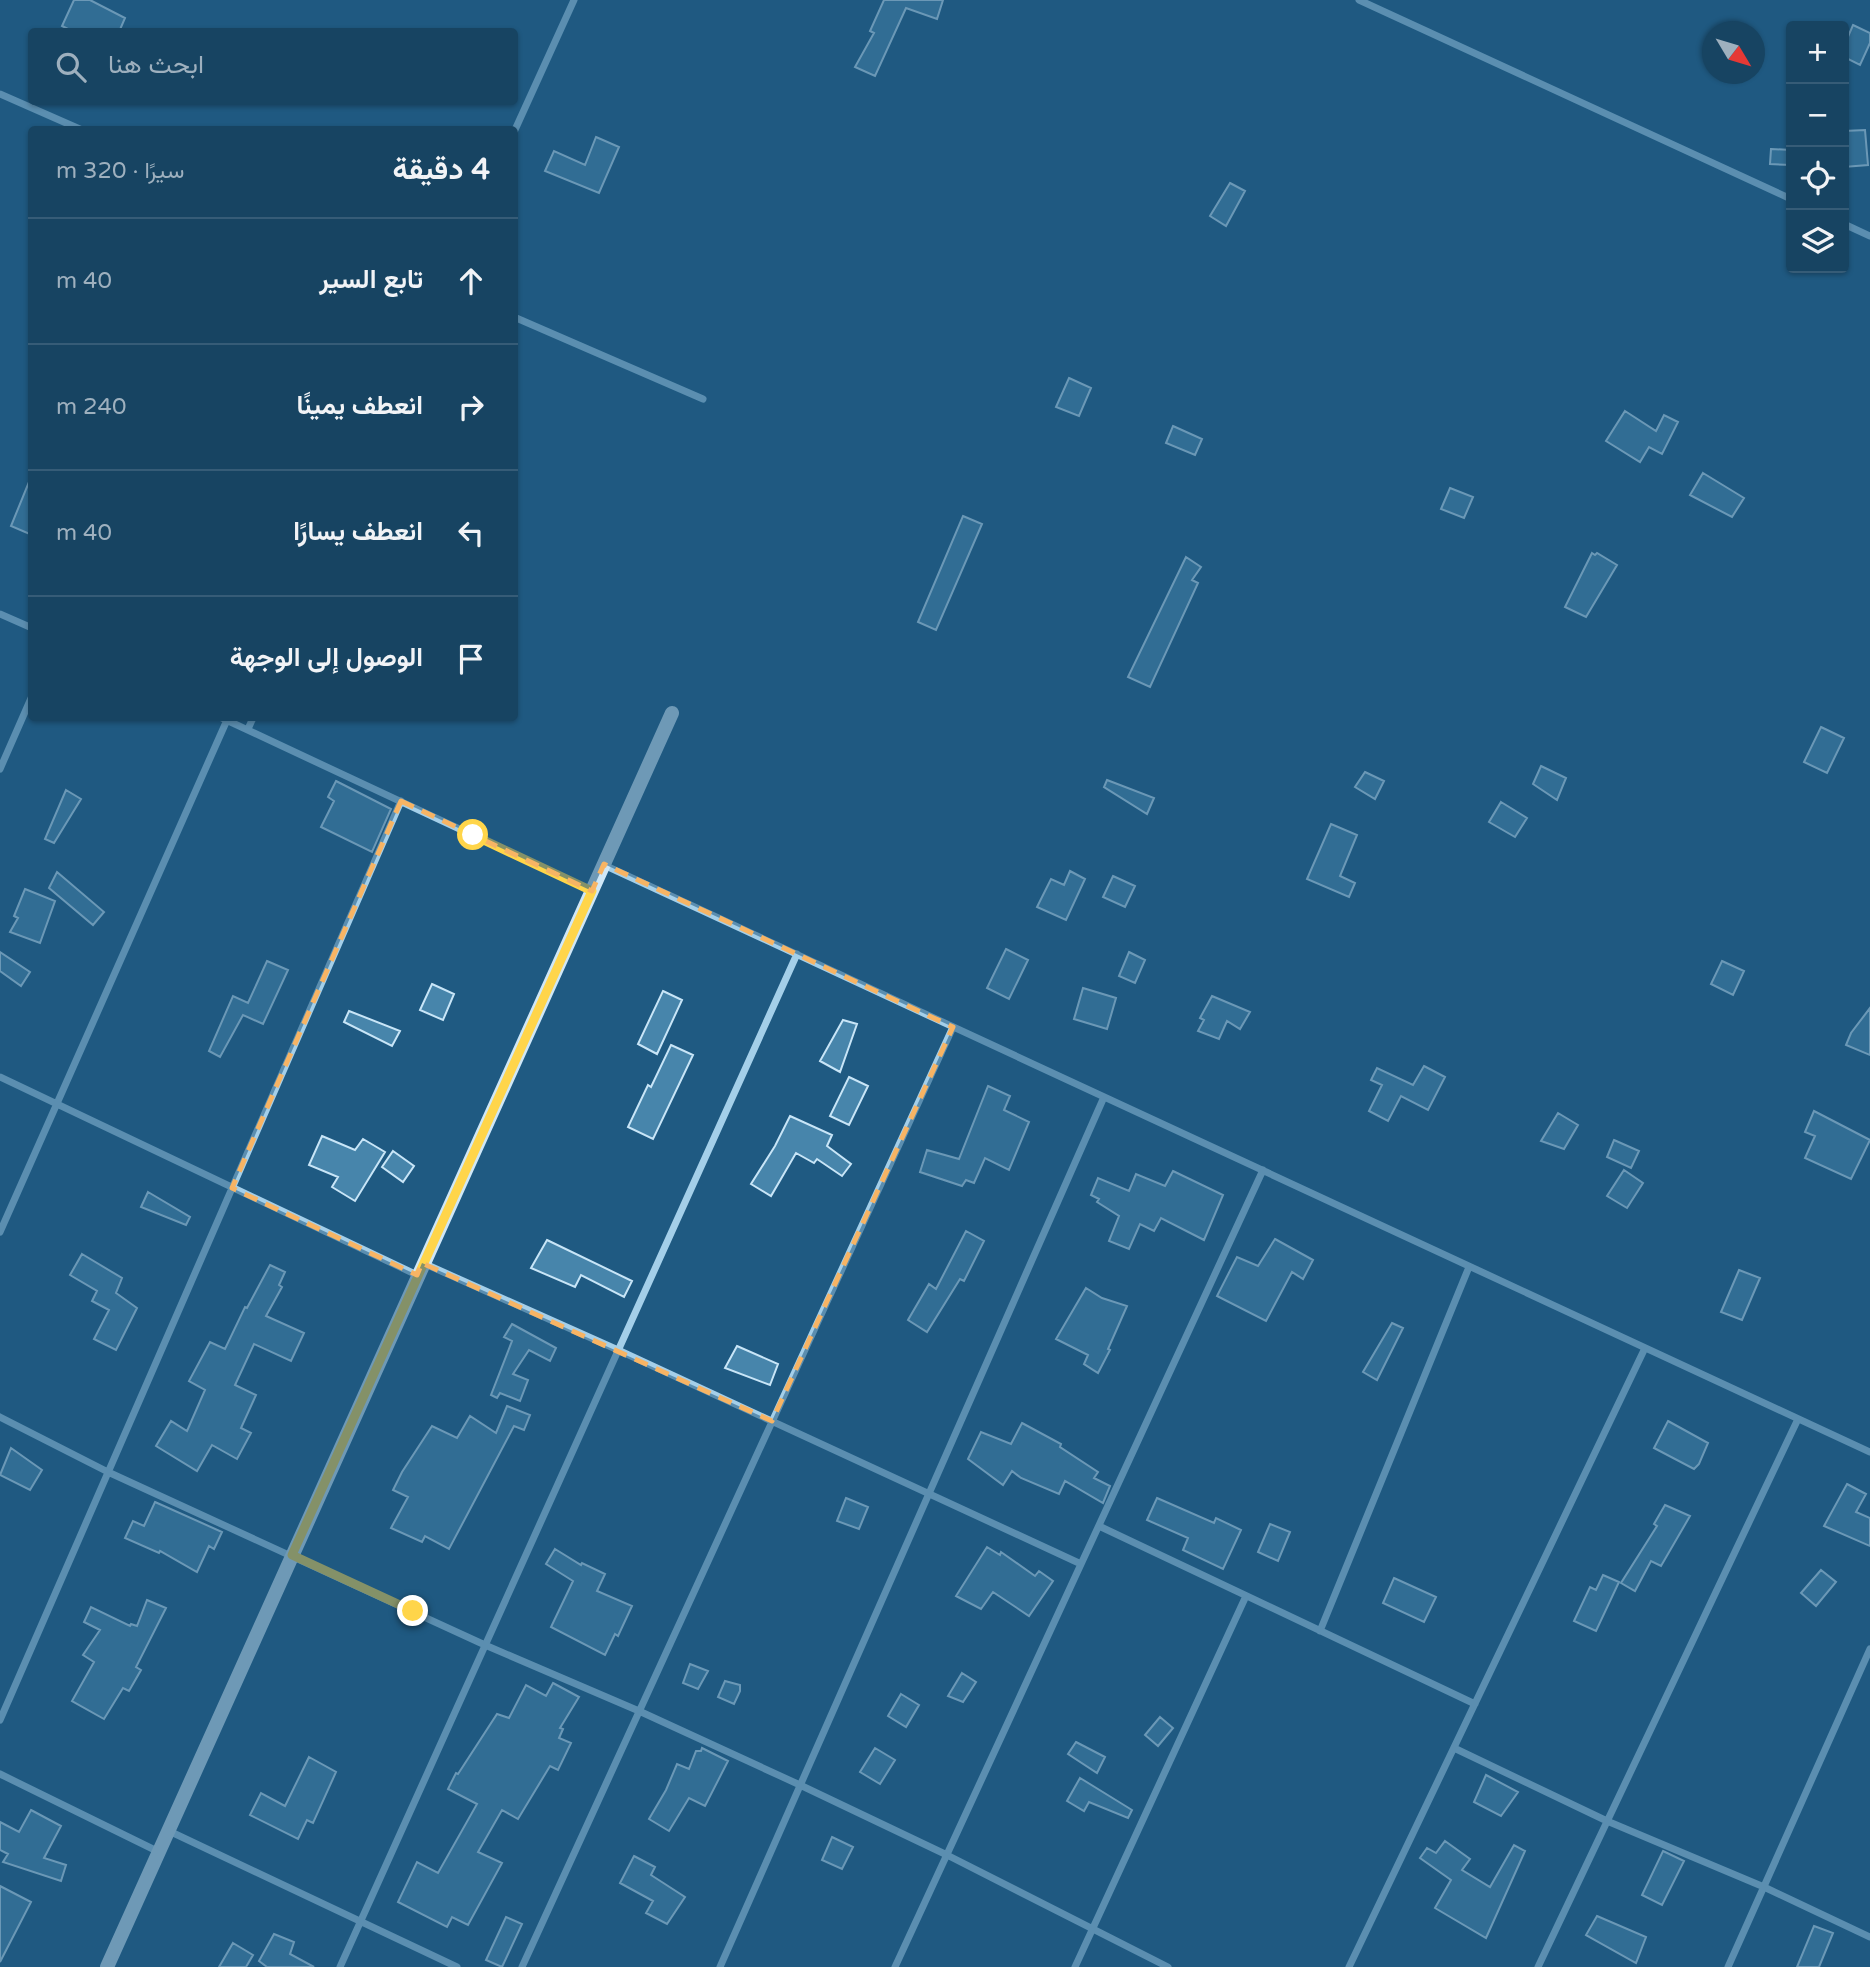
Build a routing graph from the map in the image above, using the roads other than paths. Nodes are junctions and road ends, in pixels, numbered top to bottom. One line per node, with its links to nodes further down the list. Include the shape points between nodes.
1 (574, 0): 5 (street)
2 (1359, 0): 6 (street)
3 (0, 94): 4 (street)
4 (73, 126)
5 (517, 126)
6 (1786, 197)
7 (1849, 226): 8 (street)
8 (1870, 236)
9 (518, 319): 10 (street)
10 (703, 399)
11 (0, 614): 12 (street)
12 (28, 626)
13 (28, 705): 19 (street)
14 (672, 713): 21 (street)
15 (223, 721): 27 (street)
16 (229, 721): 18 (street)
17 (252, 721): 18 (street)
18 (248, 729): 20 (street)
19 (0, 769)
20 (401, 801): 22 (street); 29 (street)
21 (604, 864): 22 (street); 23 (street)
22 (592, 891): 32 (street)
23 (796, 954): 24 (street); 34 (street)
24 (953, 1027): 26 (street); 37 (street)
25 (0, 1077): 27 (street)
26 (1104, 1097): 28 (street); 40 (street)
27 (56, 1105): 29 (street); 30 (street)
28 (1262, 1170): 31 (street); 41 (street)
29 (232, 1188): 32 (street); 39 (street)
30 (0, 1232)
31 (1469, 1267): 33 (street); 45 (street)
32 (420, 1269): 34 (street); 42 (street)
33 (1645, 1348): 36 (street); 48 (street)
34 (618, 1350): 37 (street); 46 (street)
35 (0, 1417): 39 (street)
36 (1798, 1419): 38 (street); 54 (street)
37 (772, 1421): 40 (street); 49 (street)
38 (1870, 1452)
39 (108, 1472): 42 (street); 50 (street)
40 (929, 1494): 43 (street); 53 (street)
41 (1099, 1526): 43 (street); 44 (street)
42 (292, 1555): 46 (street); 55 (street)
43 (1081, 1564): 57 (street)
44 (1246, 1596): 45 (street); 60 (street)
45 (1320, 1631): 48 (street)
46 (485, 1645): 49 (street); 59 (street)
47 (1870, 1649): 58 (street)
48 (1475, 1704): 51 (street)
49 (639, 1711): 53 (street); 65 (street)
50 (0, 1720)
51 (1454, 1748): 54 (street); 70 (street)
52 (0, 1774): 56 (street)
53 (800, 1785): 57 (street); 66 (street)
54 (1607, 1821): 58 (street); 71 (street)
55 (168, 1831): 56 (street); 59 (street)
56 (159, 1852): 62 (street)
57 (947, 1855): 60 (street); 67 (street)
58 (1764, 1887): 61 (street); 72 (street)
59 (360, 1922): 63 (street); 64 (street)
60 (1091, 1928): 68 (street); 69 (street)
61 (1870, 1937)
62 (107, 1967)
63 (340, 1967)
64 (457, 1967)
65 (522, 1967)
66 (720, 1967)
67 (895, 1967)
68 (1075, 1967)
69 (1168, 1967)
70 (1349, 1967)
71 (1538, 1967)
72 (1728, 1967)

